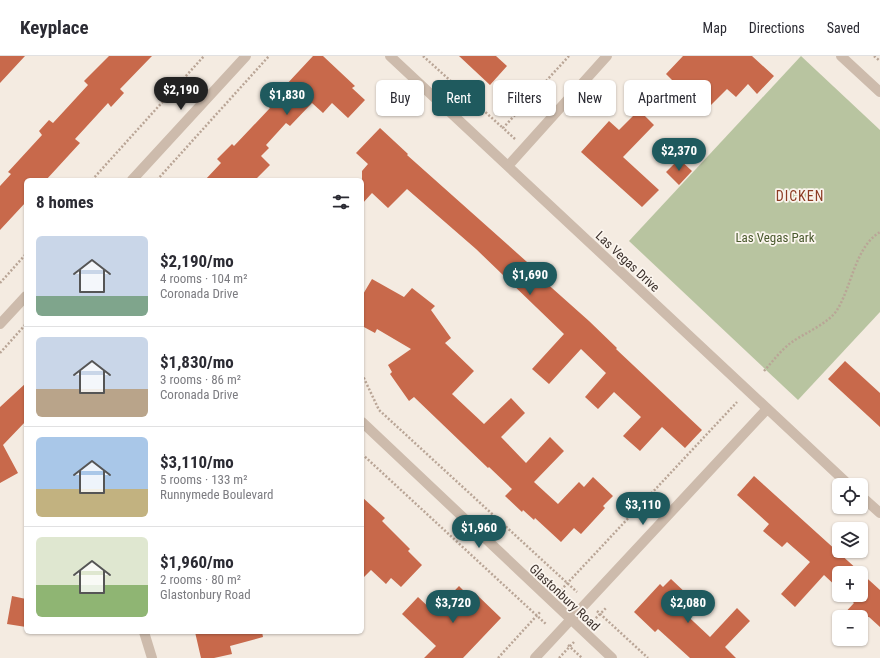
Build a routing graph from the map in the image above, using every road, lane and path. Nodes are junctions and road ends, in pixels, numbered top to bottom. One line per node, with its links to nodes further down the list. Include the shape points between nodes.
1 (204, 56): 15 (path)
2 (246, 56): 16 (street)
3 (269, 56): 17 (path)
4 (390, 56): 14 (street, Las Vegas Drive)
5 (423, 56): 12 (path)
6 (569, 56): 12 (path)
7 (608, 56): 13 (street)
8 (841, 56): 11 (street)
9 (874, 56): 10 (path)
10 (880, 61)
11 (880, 92)
12 (503, 128): 13 (path)
13 (524, 148): 14 (street)
14 (508, 166): 28 (street, Las Vegas Drive)
15 (94, 178)
16 (134, 178)
17 (159, 178)
18 (880, 232): 25 (path, via 861,254 836,311 818,326 791,342)
19 (24, 256): 20 (path)
20 (0, 283)
21 (24, 298): 22 (street)
22 (0, 324)
23 (24, 326): 24 (path)
24 (0, 353)
25 (764, 371)
26 (364, 378): 34 (path, via 379,410)
27 (737, 402): 34 (path)
28 (767, 409): 31 (street, Las Vegas Drive); 37 (street)
29 (364, 424): 36 (street, Glastonbury Road)
30 (364, 456): 35 (path)
31 (841, 478)
32 (868, 503): 33 (street)
33 (880, 514)
34 (567, 583): 36 (path); 37 (path)
35 (512, 593)
36 (550, 601): 38 (street, Glastonbury Road); 41 (path)
37 (588, 602): 38 (street); 44 (path)
38 (571, 621): 42 (street); 43 (street, Glastonbury Road)
39 (145, 634): 40 (street)
40 (152, 658)
41 (498, 658)
42 (535, 658)
43 (612, 658)
44 (648, 658)

